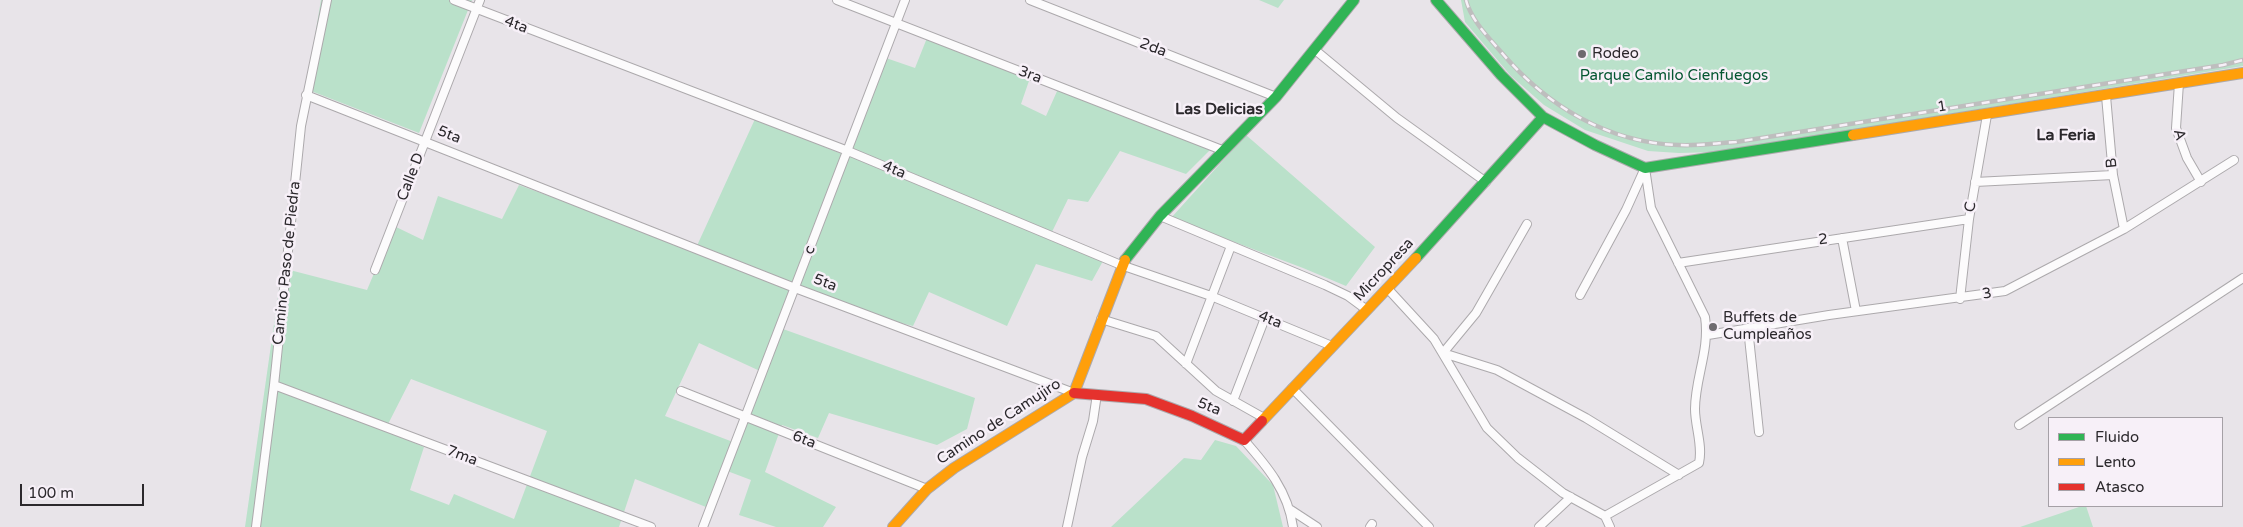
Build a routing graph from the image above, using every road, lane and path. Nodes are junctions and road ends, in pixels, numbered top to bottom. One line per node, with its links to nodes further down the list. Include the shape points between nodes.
1 (327, 0): 14 (street, Camino Paso de Piedra)
2 (454, 0): 9 (street, 4ta)
3 (480, 0): 9 (street, Calle D)
4 (838, 0): 10 (street, 3ra)
5 (905, 0): 10 (street, c)
6 (1030, 0): 15 (street, 2da)
7 (1354, 0): 11 (street, Camino de Camujiro)
8 (1436, 0): 18 (street, via 1501,75)
9 (476, 9): 19 (street, Calle D); 21 (street, 4ta)
10 (897, 23): 20 (street, 3ra); 21 (street, c)
11 (1314, 49): 15 (street, Camino de Camujiro); 25 (street, via 1397,118)
12 (2243, 74): 13 (street, 1)
13 (2179, 83): 16 (street, 1); 27 (street, A, via 2176,128 2187,158)
14 (306, 95): 19 (street, 5ta); 52 (street, Camino Paso de Piedra)
15 (1276, 96): 20 (street, Camino de Camujiro)
16 (2106, 96): 17 (street, 1); 24 (street, B)
17 (1987, 115): 23 (street, 1); 26 (street, C)
18 (1543, 117): 23 (street); 25 (street, Micropresa)
19 (425, 142): 36 (street, Calle D); 38 (street, 5ta)
20 (1222, 150): 28 (street, Camino de Camujiro)
21 (848, 151): 35 (street, 4ta); 38 (street, c)
22 (2234, 160): 27 (street, 3)
23 (1645, 168): 34 (street, via 1651,208); 40 (street)
24 (2113, 175): 26 (street); 31 (street, B)
25 (1486, 182): 39 (street, Micropresa)
26 (1975, 182): 29 (street, C)
27 (2201, 182): 31 (street, 3)
28 (1160, 216): 33 (street); 35 (street, Camino de Camujiro)
29 (1969, 220): 32 (street, 2); 42 (street, C)
30 (1527, 224): 50 (street, via 1476,313)
31 (2124, 229): 42 (street, 3, via 2005,292)
32 (1842, 238): 34 (street, 2); 44 (street)
33 (1230, 246): 41 (street); 43 (street, via 1325,284)
34 (1678, 263): 48 (street, via 1705,317)
35 (1121, 265): 41 (street, 4ta); 46 (street, Camino de Camujiro)
36 (375, 270)
37 (2243, 278): 60 (street)
38 (795, 288): 55 (street, 5ta); 58 (street, c)
39 (1388, 289): 43 (street, Micropresa); 50 (street)
40 (1580, 295)
41 (1211, 296): 45 (street, 4ta); 51 (street)
42 (1960, 299): 44 (street, 3)
43 (1367, 310): 49 (street, Micropresa)
44 (1856, 311): 47 (street, 3)
45 (1265, 318): 49 (street, 4ta); 57 (street)
46 (1101, 319): 51 (street, via 1156,336); 55 (street, Camino de Camujiro)
47 (1748, 328): 48 (street, 3); 61 (street)
48 (1708, 335): 63 (street, via 1695,409 1701,455 1699,463)
49 (1332, 346): 53 (street, Micropresa)
50 (1443, 353): 63 (street, via 1497,370); 65 (street, via 1487,428 1518,458)
51 (1186, 364): 57 (street)
52 (274, 384): 68 (street, Camino Paso de Piedra); 69 (street, 7ma)
53 (1292, 388): 59 (street, Micropresa); 75 (street)
54 (681, 391): 58 (street, 6ta)
55 (1074, 393): 56 (street, 5ta); 64 (street, Camino de Camujiro, via 954,468)
56 (1097, 394): 62 (street, 5ta, via 1146,399); 72 (street)
57 (1233, 401): 59 (street)
58 (745, 417): 64 (street, 6ta); 70 (street, c)
59 (1264, 418): 62 (street, Micropresa)
60 (2018, 425)
61 (1759, 432)
62 (1244, 440): 66 (street, 5ta, via 1273,474)
63 (1679, 474): 67 (street)
64 (927, 489): 71 (street, Camino de Camujiro)
65 (1570, 497): 67 (street); 76 (street)
66 (1291, 510): 73 (street, 5ta); 74 (street)
67 (1605, 516): 77 (street)
68 (256, 527)
69 (651, 527)
70 (703, 527)
71 (893, 527)
72 (1067, 527)
73 (1294, 527)
74 (1317, 527)
75 (1430, 527)
76 (1539, 527)
77 (1610, 527)

